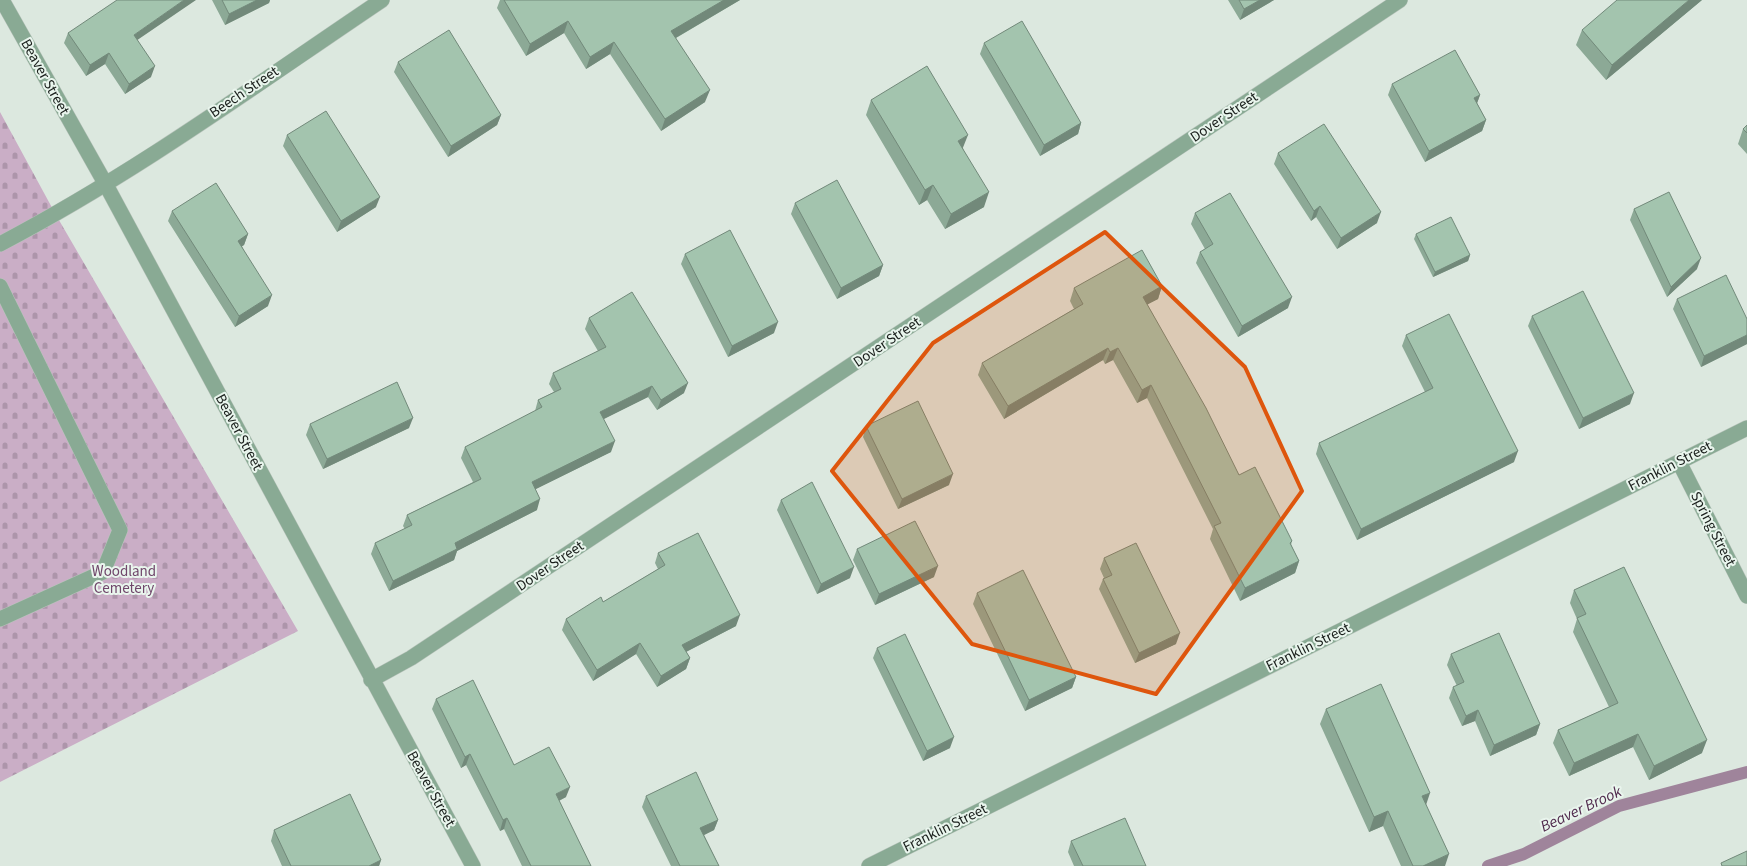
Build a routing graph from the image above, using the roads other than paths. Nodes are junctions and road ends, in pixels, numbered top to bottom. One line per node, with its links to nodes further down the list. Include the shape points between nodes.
1 (2, 0): 4 (street, Beaver Street)
2 (382, 0): 4 (street, Beech Street)
3 (1400, 0): 11 (street, Dover Street, via 420,652)
4 (105, 183): 5 (street, Beech Street, via 56,215); 11 (street, Beaver Street)
5 (0, 244)
6 (0, 286): 10 (street, via 120,530 103,572)
7 (1747, 428): 8 (street, Franklin Street)
8 (1679, 462): 9 (street, Spring Street); 13 (street, Franklin Street)
9 (1747, 596)
10 (0, 619)
11 (371, 680): 12 (street, Beaver Street)
12 (473, 866)
13 (869, 866)

